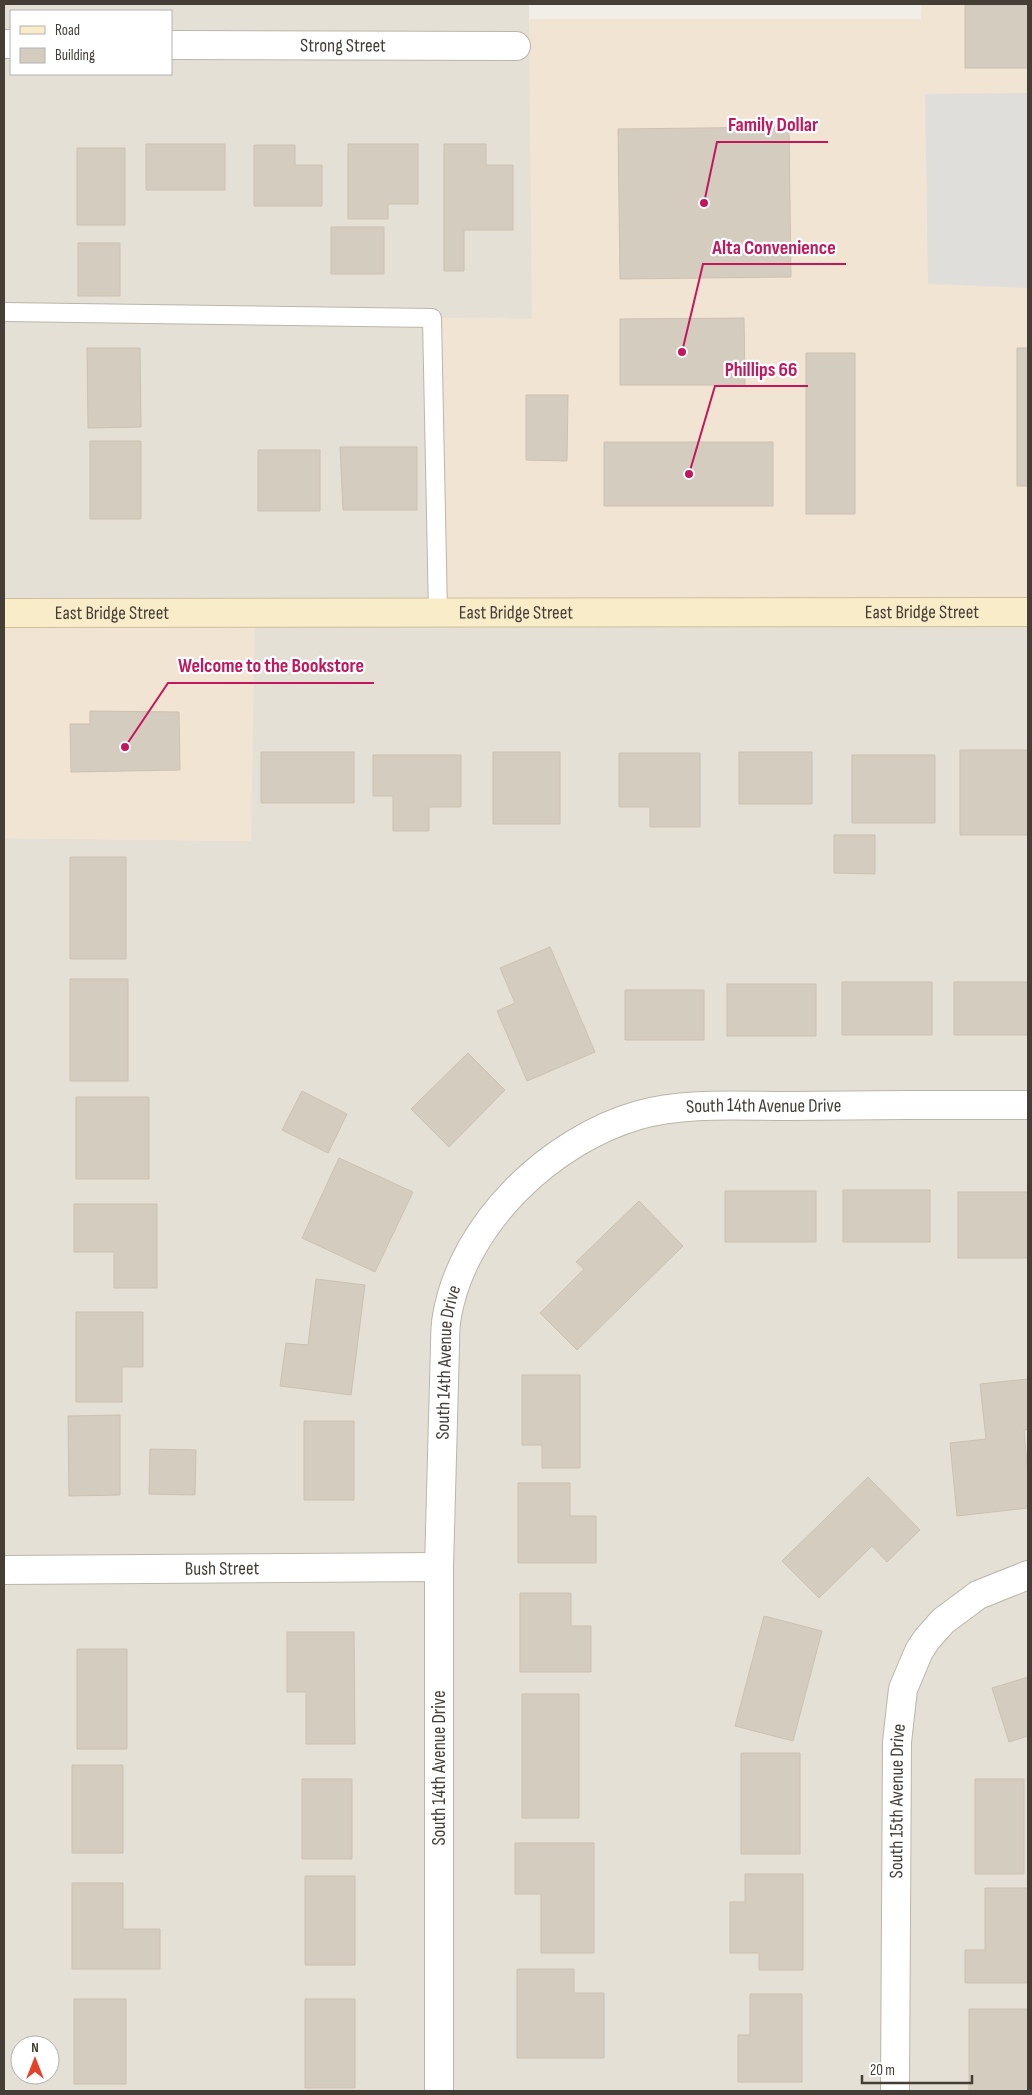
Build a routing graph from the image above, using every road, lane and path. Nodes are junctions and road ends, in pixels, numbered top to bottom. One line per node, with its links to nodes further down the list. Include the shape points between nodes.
1 (172, 45): 2 (street, Strong Street)
2 (516, 46)
3 (4, 312): 5 (lane, via 432,318)
4 (1028, 612): 5 (main road, East Bridge Street)
5 (438, 613): 6 (main road, East Bridge Street)
6 (4, 614)
7 (1028, 1104): 8 (street, South 14th Avenue Drive, via 672,1108 640,1114 606,1126 546,1162 493,1215 456,1283 446,1316)
8 (439, 1567): 9 (street, Bush Street); 11 (street, South 14th Avenue Drive)
9 (4, 1570)
10 (1028, 1575): 12 (street, South 15th Avenue Drive, via 978,1595 943,1621 919,1651 903,1689 897,1742)
11 (439, 2091)
12 (894, 2091)

